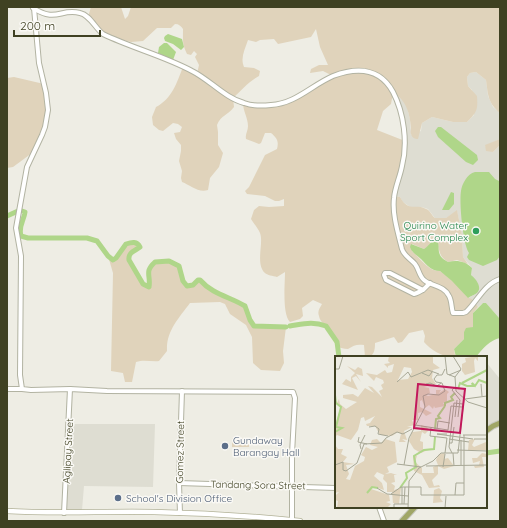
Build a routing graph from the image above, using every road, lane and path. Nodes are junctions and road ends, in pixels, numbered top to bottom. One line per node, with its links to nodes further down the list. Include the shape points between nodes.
1 (33, 8): 3 (street, via 49,15 81,13 103,34 193,71 233,99 256,106 273,105 294,99 334,76 364,70 379,76 393,92 404,129 404,160 394,203 402,251 415,264 422,279); 6 (street, via 39,63 48,110 42,135 27,166 16,228 20,250)
2 (500, 279): 3 (street, via 491,284 463,313 453,313 449,296)
3 (430, 283): 4 (street)
4 (423, 290): 4 (street, via 390,273 384,275 386,280 411,293 417,294)
5 (7, 389): 6 (street)
6 (22, 389): 7 (street)
7 (70, 389): 8 (street); 17 (street, Aglipay Street)
8 (182, 391): 11 (street, Gomez Street); 12 (street, via 294,394)
9 (500, 423): 10 (main road)
10 (487, 430)
11 (179, 484): 12 (street, Tandang Sora Street); 18 (street, Gomez Street)
12 (292, 486): 13 (street, Tandang Sora Street); 19 (street)
13 (335, 488)
14 (379, 508): 21 (street)
15 (414, 508): 22 (main road)
16 (7, 511): 17 (main road)
17 (64, 513): 18 (main road)
18 (180, 513): 19 (main road)
19 (292, 520): 20 (main road)
20 (300, 521)
21 (384, 521)
22 (402, 521)

